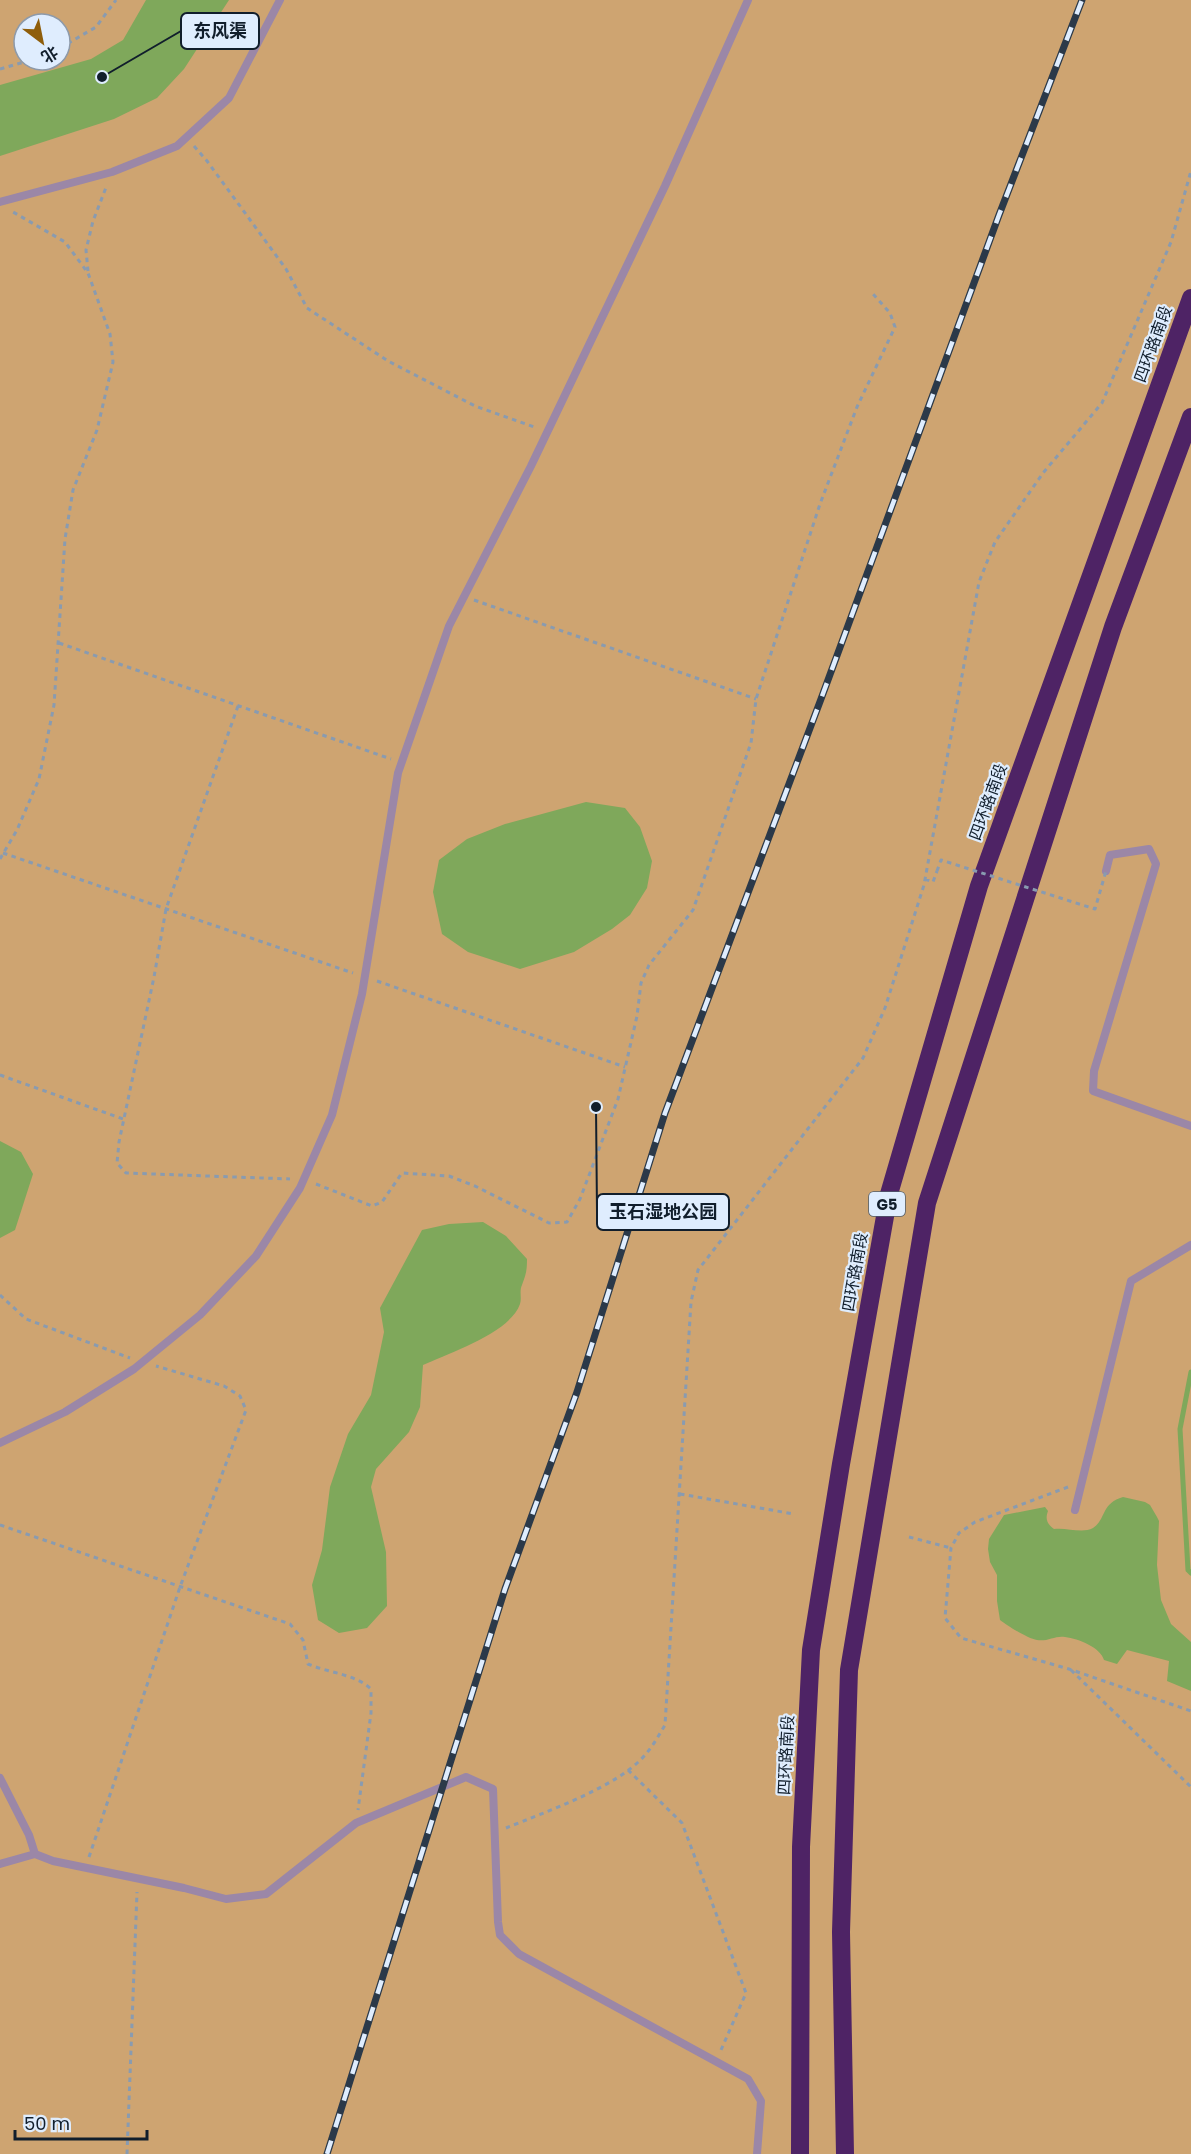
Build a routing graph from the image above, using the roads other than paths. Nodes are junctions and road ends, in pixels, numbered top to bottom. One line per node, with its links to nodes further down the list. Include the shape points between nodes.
1 (280, 0): 3 (lane, via 228,98 177,146 112,172)
2 (748, 0): 9 (lane, via 665,186 449,626 398,773 365,977 332,1115 303,1180 256,1256 200,1315 143,1362 65,1412)
3 (0, 202)
4 (1191, 298): 15 (highway, 四环路南段 / G5, via 979,886 889,1194 811,1650 801,1847)
5 (1191, 417): 16 (highway, G5, via 1113,627 927,1203 849,1670 841,1932)
6 (1106, 871): 7 (lane, via 1110,855 1149,849 1156,864 1094,1071 1093,1091)
7 (1191, 1126)
8 (1191, 1245): 10 (lane, via 1131,1281)
9 (0, 1443)
10 (1075, 1510)
11 (0, 1778): 12 (lane)
12 (35, 1854): 13 (lane); 14 (lane, via 226,1899 266,1894 356,1823 466,1777 493,1789 500,1935 519,1954 748,2079 761,2100)
13 (0, 1864)
14 (757, 2154)
15 (800, 2154)
16 (845, 2154)

